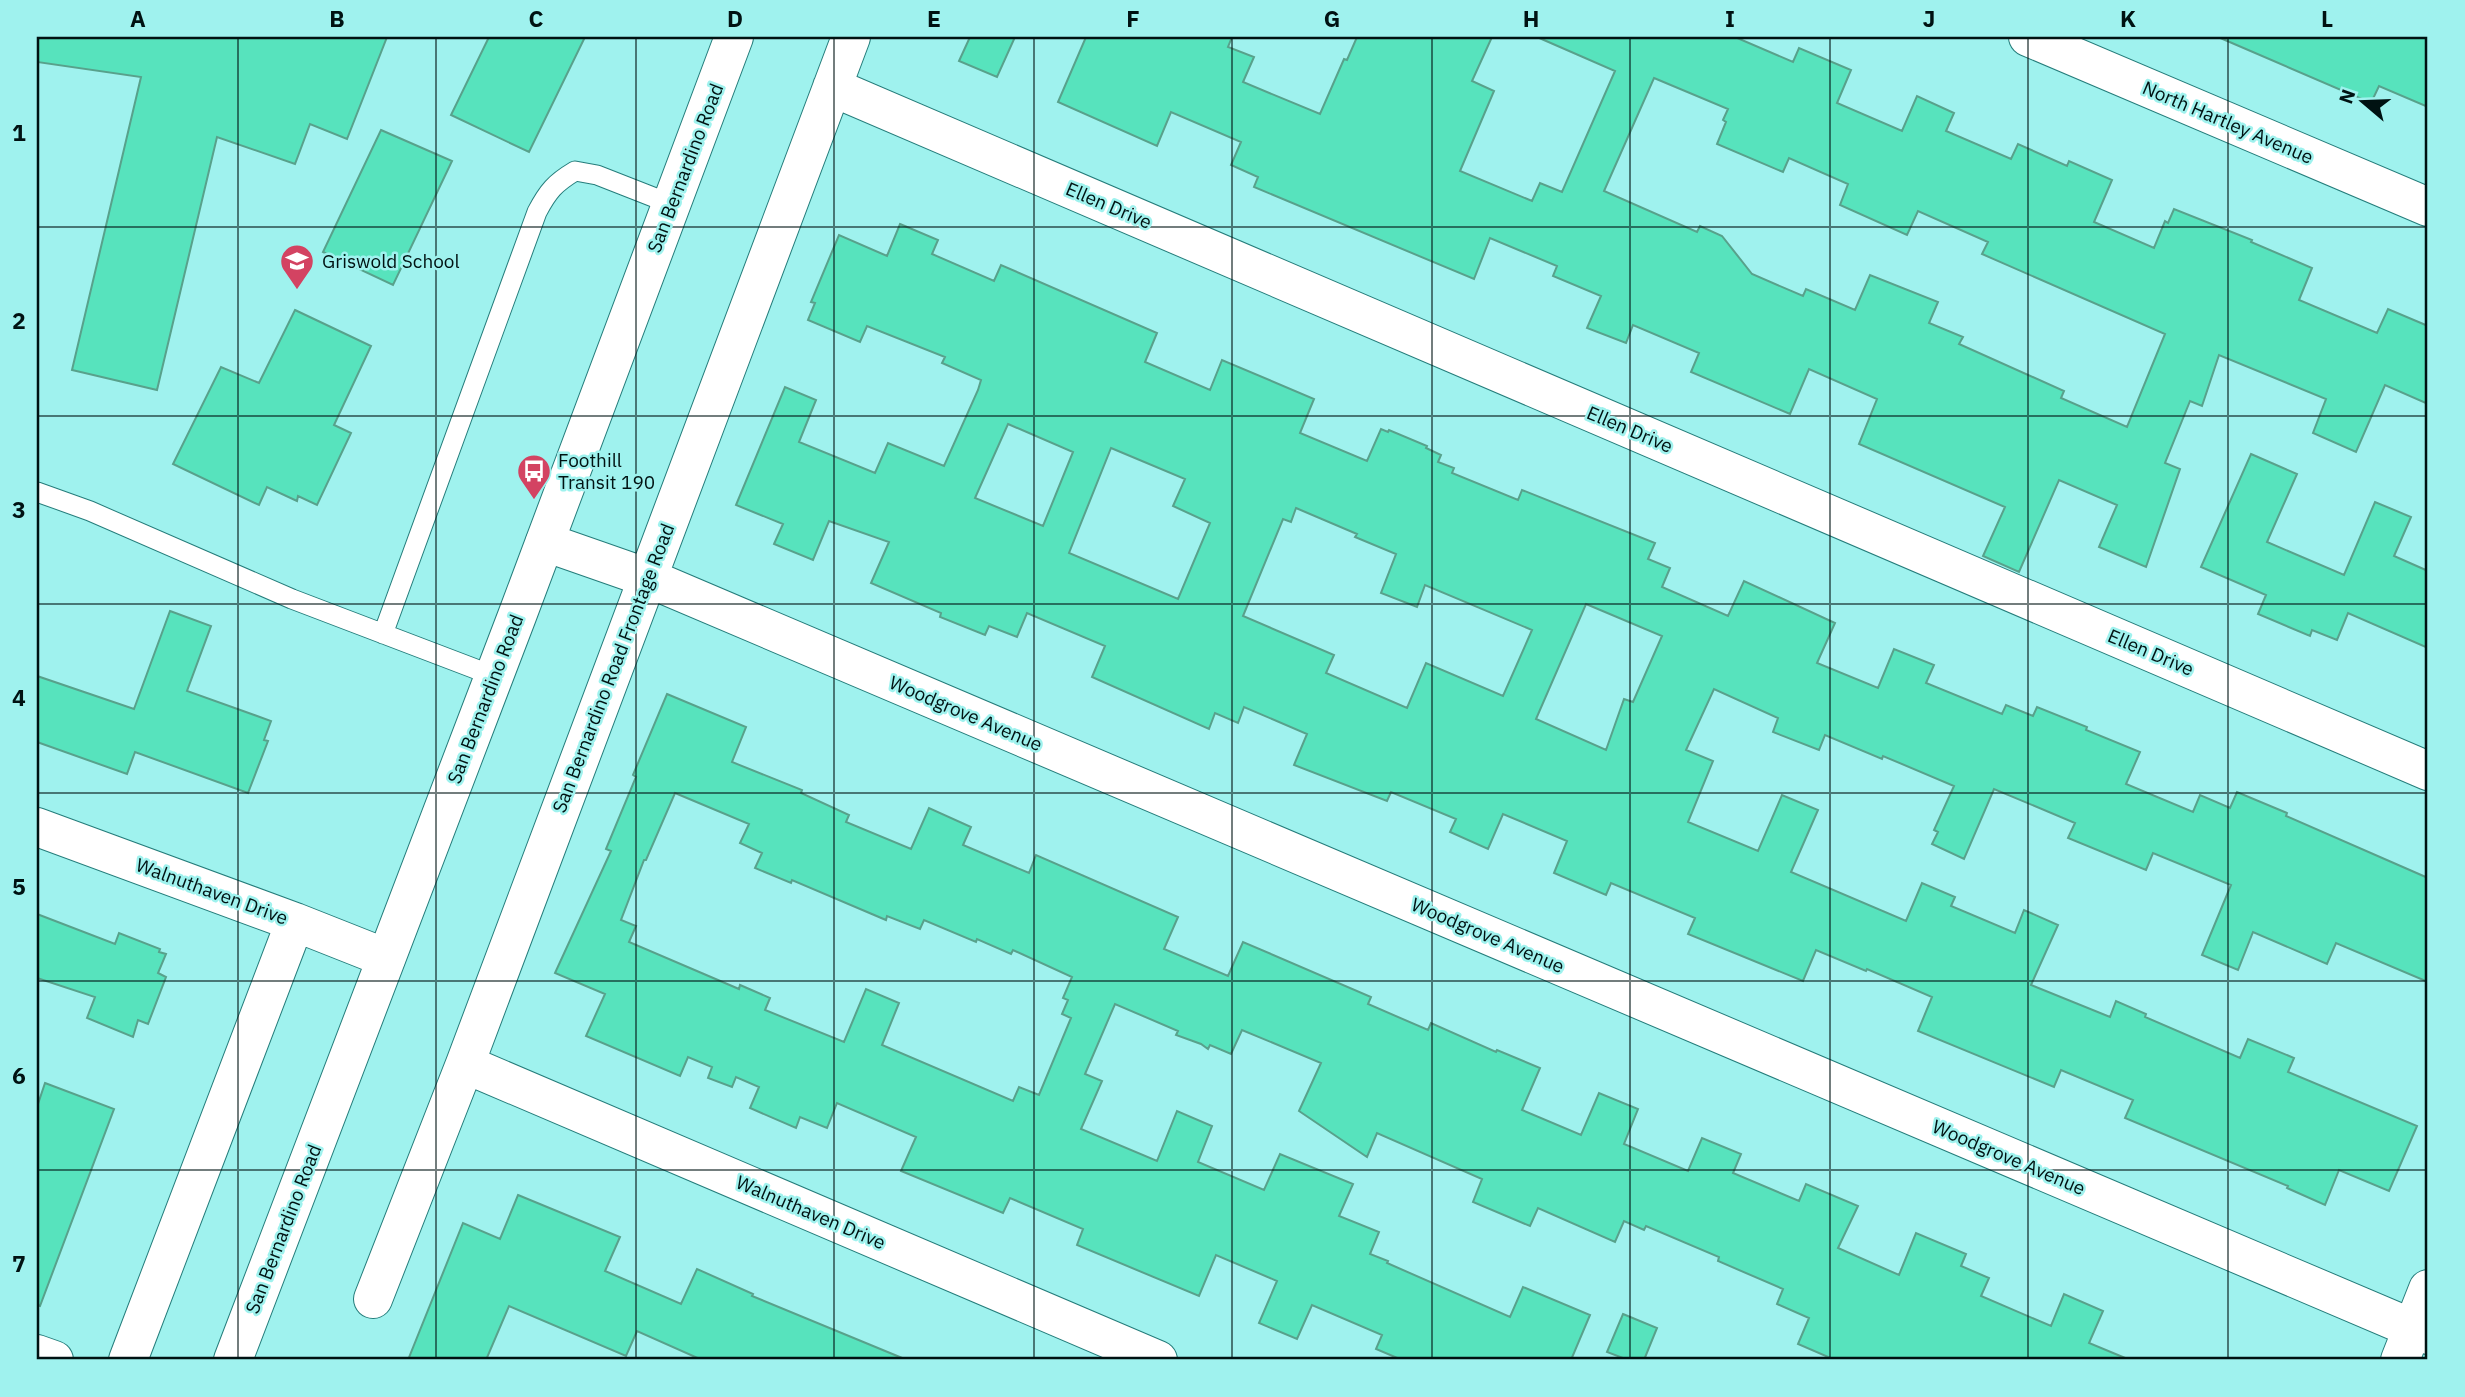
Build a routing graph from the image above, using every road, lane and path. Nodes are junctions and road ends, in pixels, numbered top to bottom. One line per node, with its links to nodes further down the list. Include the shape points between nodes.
1 (734, 37): 5 (street, San Bernardino Road)
2 (851, 37): 4 (street, San Bernardino Road Frontage Road)
3 (2028, 37): 6 (street, North Hartley Avenue)
4 (832, 86): 9 (street, San Bernardino Road Frontage Road); 12 (street, Ellen Drive)
5 (671, 204): 8 (street, San Bernardino Road); 10 (lane, via 575,171 557,181 547,194)
6 (2428, 207)
7 (37, 492): 10 (lane)
8 (545, 542): 9 (street, Woodgrove Avenue); 11 (street, San Bernardino Road)
9 (648, 578): 16 (street, San Bernardino Road Frontage Road); 19 (street, Woodgrove Avenue)
10 (383, 634): 11 (lane)
11 (494, 676): 15 (street, San Bernardino Road)
12 (2428, 771)
13 (37, 827): 14 (street, Walnuthaven Drive)
14 (295, 922): 15 (street, Walnuthaven Drive); 22 (street)
15 (386, 958): 23 (street, San Bernardino Road)
16 (465, 1064): 18 (street, San Bernardino Road Frontage Road); 24 (street, Walnuthaven Drive)
17 (2428, 1289): 19 (street)
18 (373, 1299)
19 (2414, 1341)
20 (37, 1354): 21 (street)
21 (54, 1360)
22 (128, 1360)
23 (233, 1360)
24 (1158, 1360)

